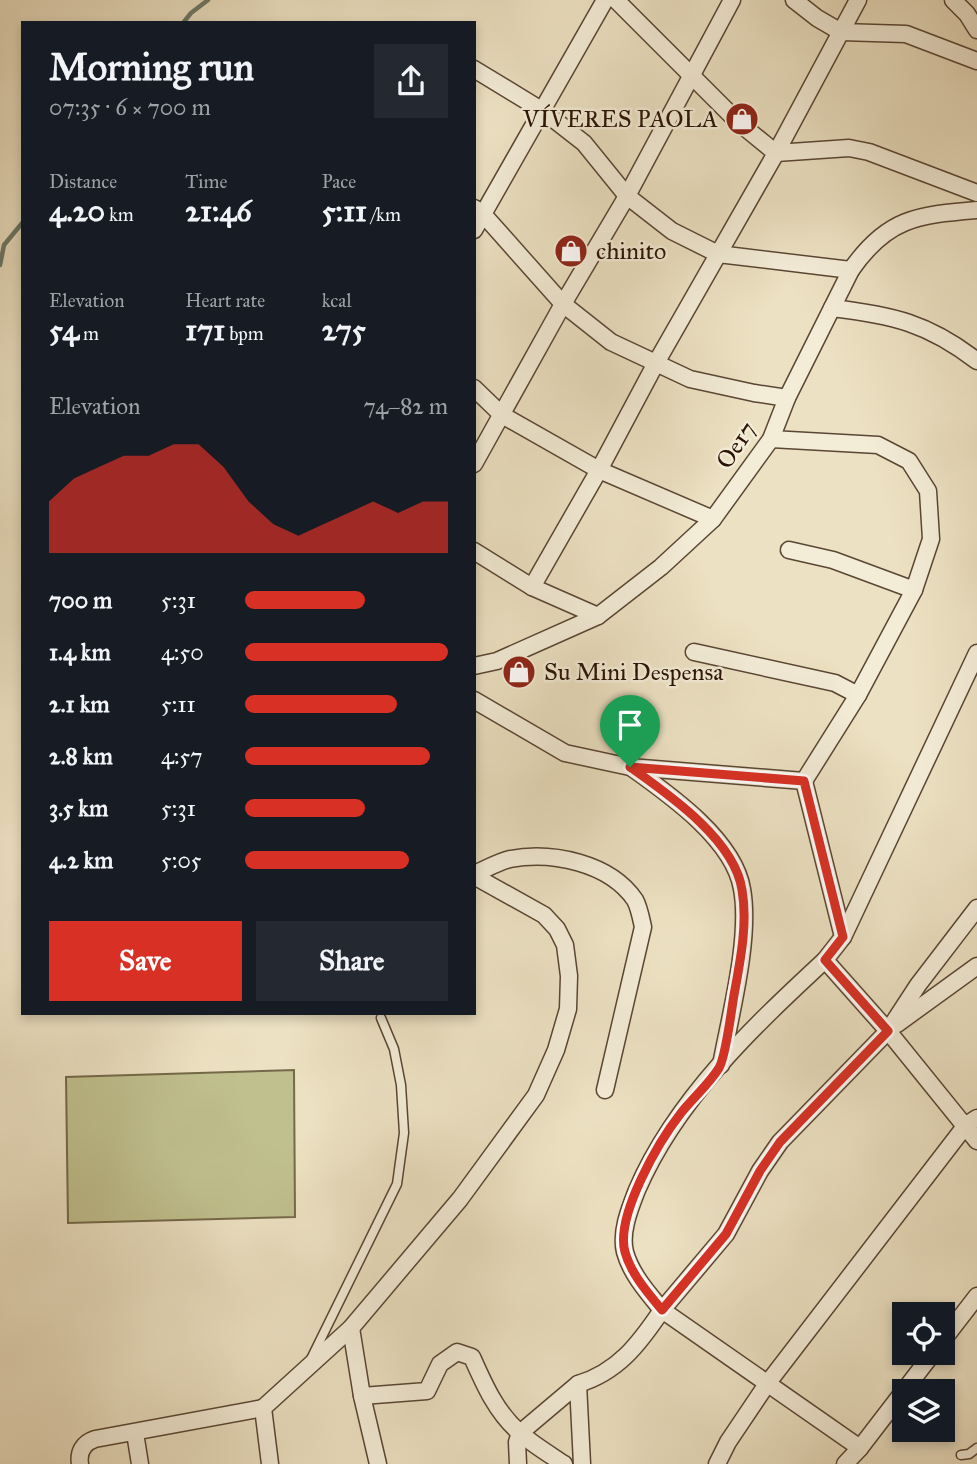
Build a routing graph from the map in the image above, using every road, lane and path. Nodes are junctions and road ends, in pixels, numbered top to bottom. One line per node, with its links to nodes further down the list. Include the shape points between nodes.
1 (605, 0): 12 (street)
2 (616, 0): 11 (street)
3 (733, 0): 11 (street)
4 (794, 0): 8 (street)
5 (858, 0): 8 (street)
6 (953, 0): 7 (street)
7 (977, 30)
8 (841, 32): 9 (street, via 906,34); 13 (street)
9 (977, 61)
10 (476, 70): 12 (street)
11 (692, 76): 13 (street); 15 (street)
12 (543, 111): 15 (street, via 584,143); 17 (street)
13 (776, 153): 14 (street, via 849,148); 18 (street)
14 (977, 193)
15 (627, 196): 18 (street, via 672,231); 20 (street)
16 (977, 210): 19 (street, Oe17, via 895,225 877,237)
17 (478, 211): 20 (street)
18 (718, 254): 19 (street); 23 (street)
19 (851, 270): 21 (street, Oe17)
20 (563, 304): 23 (street, via 611,342); 26 (street)
21 (832, 308): 22 (street, via 883,314 911,323); 25 (street, Oe17)
22 (977, 361)
23 (656, 363): 25 (street, via 690,379); 29 (street)
24 (476, 390): 26 (street)
25 (787, 398): 27 (street, Oe17)
26 (502, 415): 28 (street); 29 (street)
27 (771, 439): 30 (street, Oe17); 34 (street, via 878,445 909,461 928,491 931,539)
28 (476, 460)
29 (599, 470): 30 (street); 33 (street)
30 (713, 519): 35 (street, Oe17)
31 (789, 550): 34 (street, via 833,560)
32 (476, 552): 33 (street)
33 (532, 587): 35 (street)
34 (914, 590): 39 (street)
35 (598, 616): 38 (street, Oe17, via 497,661)
36 (694, 652): 39 (street, via 835,683)
37 (977, 653): 46 (street)
38 (476, 666)
39 (858, 695): 42 (street)
40 (476, 701): 41 (street, via 565,752)
41 (630, 767): 42 (street); 51 (street, via 678,800 706,829 729,856 742,888 739,965)
42 (804, 781): 46 (street)
43 (476, 874): 52 (street, via 509,860 544,857 584,863 617,881 636,902 643,927)
44 (476, 876): 58 (street, via 544,915 557,929 565,945 568,1009 536,1096 460,1199)
45 (977, 908): 50 (street)
46 (843, 937): 47 (street)
47 (825, 960): 50 (street); 51 (street)
48 (977, 966): 50 (street)
49 (381, 1018): 60 (lane, via 394,1049 401,1085 404,1133 397,1184)
50 (888, 1031): 53 (street); 56 (street, via 780,1142 726,1234)
51 (720, 1066): 56 (street, via 661,1142 632,1203 625,1230 630,1265)
52 (605, 1090)
53 (972, 1121): 54 (street); 62 (street)
54 (977, 1141)
55 (977, 1296): 57 (street)
56 (662, 1310): 61 (street, via 620,1363); 62 (street)
57 (955, 1324)
58 (351, 1328): 60 (street); 63 (street)
59 (924, 1365): 67 (street)
60 (307, 1366): 64 (street)
61 (578, 1384): 66 (street); 76 (street)
62 (767, 1384): 67 (street); 77 (street)
63 (362, 1396): 66 (street, via 427,1391 440,1364 457,1352 472,1357 489,1393); 73 (street)
64 (263, 1408): 65 (street); 72 (street)
65 (135, 1433): 70 (street, via 89,1441 78,1454); 71 (street)
66 (520, 1433): 74 (street); 75 (street)
67 (860, 1448): 78 (street)
68 (977, 1448): 69 (lane)
69 (961, 1455)
70 (80, 1464)
71 (140, 1464)
72 (270, 1464)
73 (378, 1464)
74 (518, 1464)
75 (564, 1464)
76 (582, 1464)
77 (717, 1464)
78 (845, 1464)

